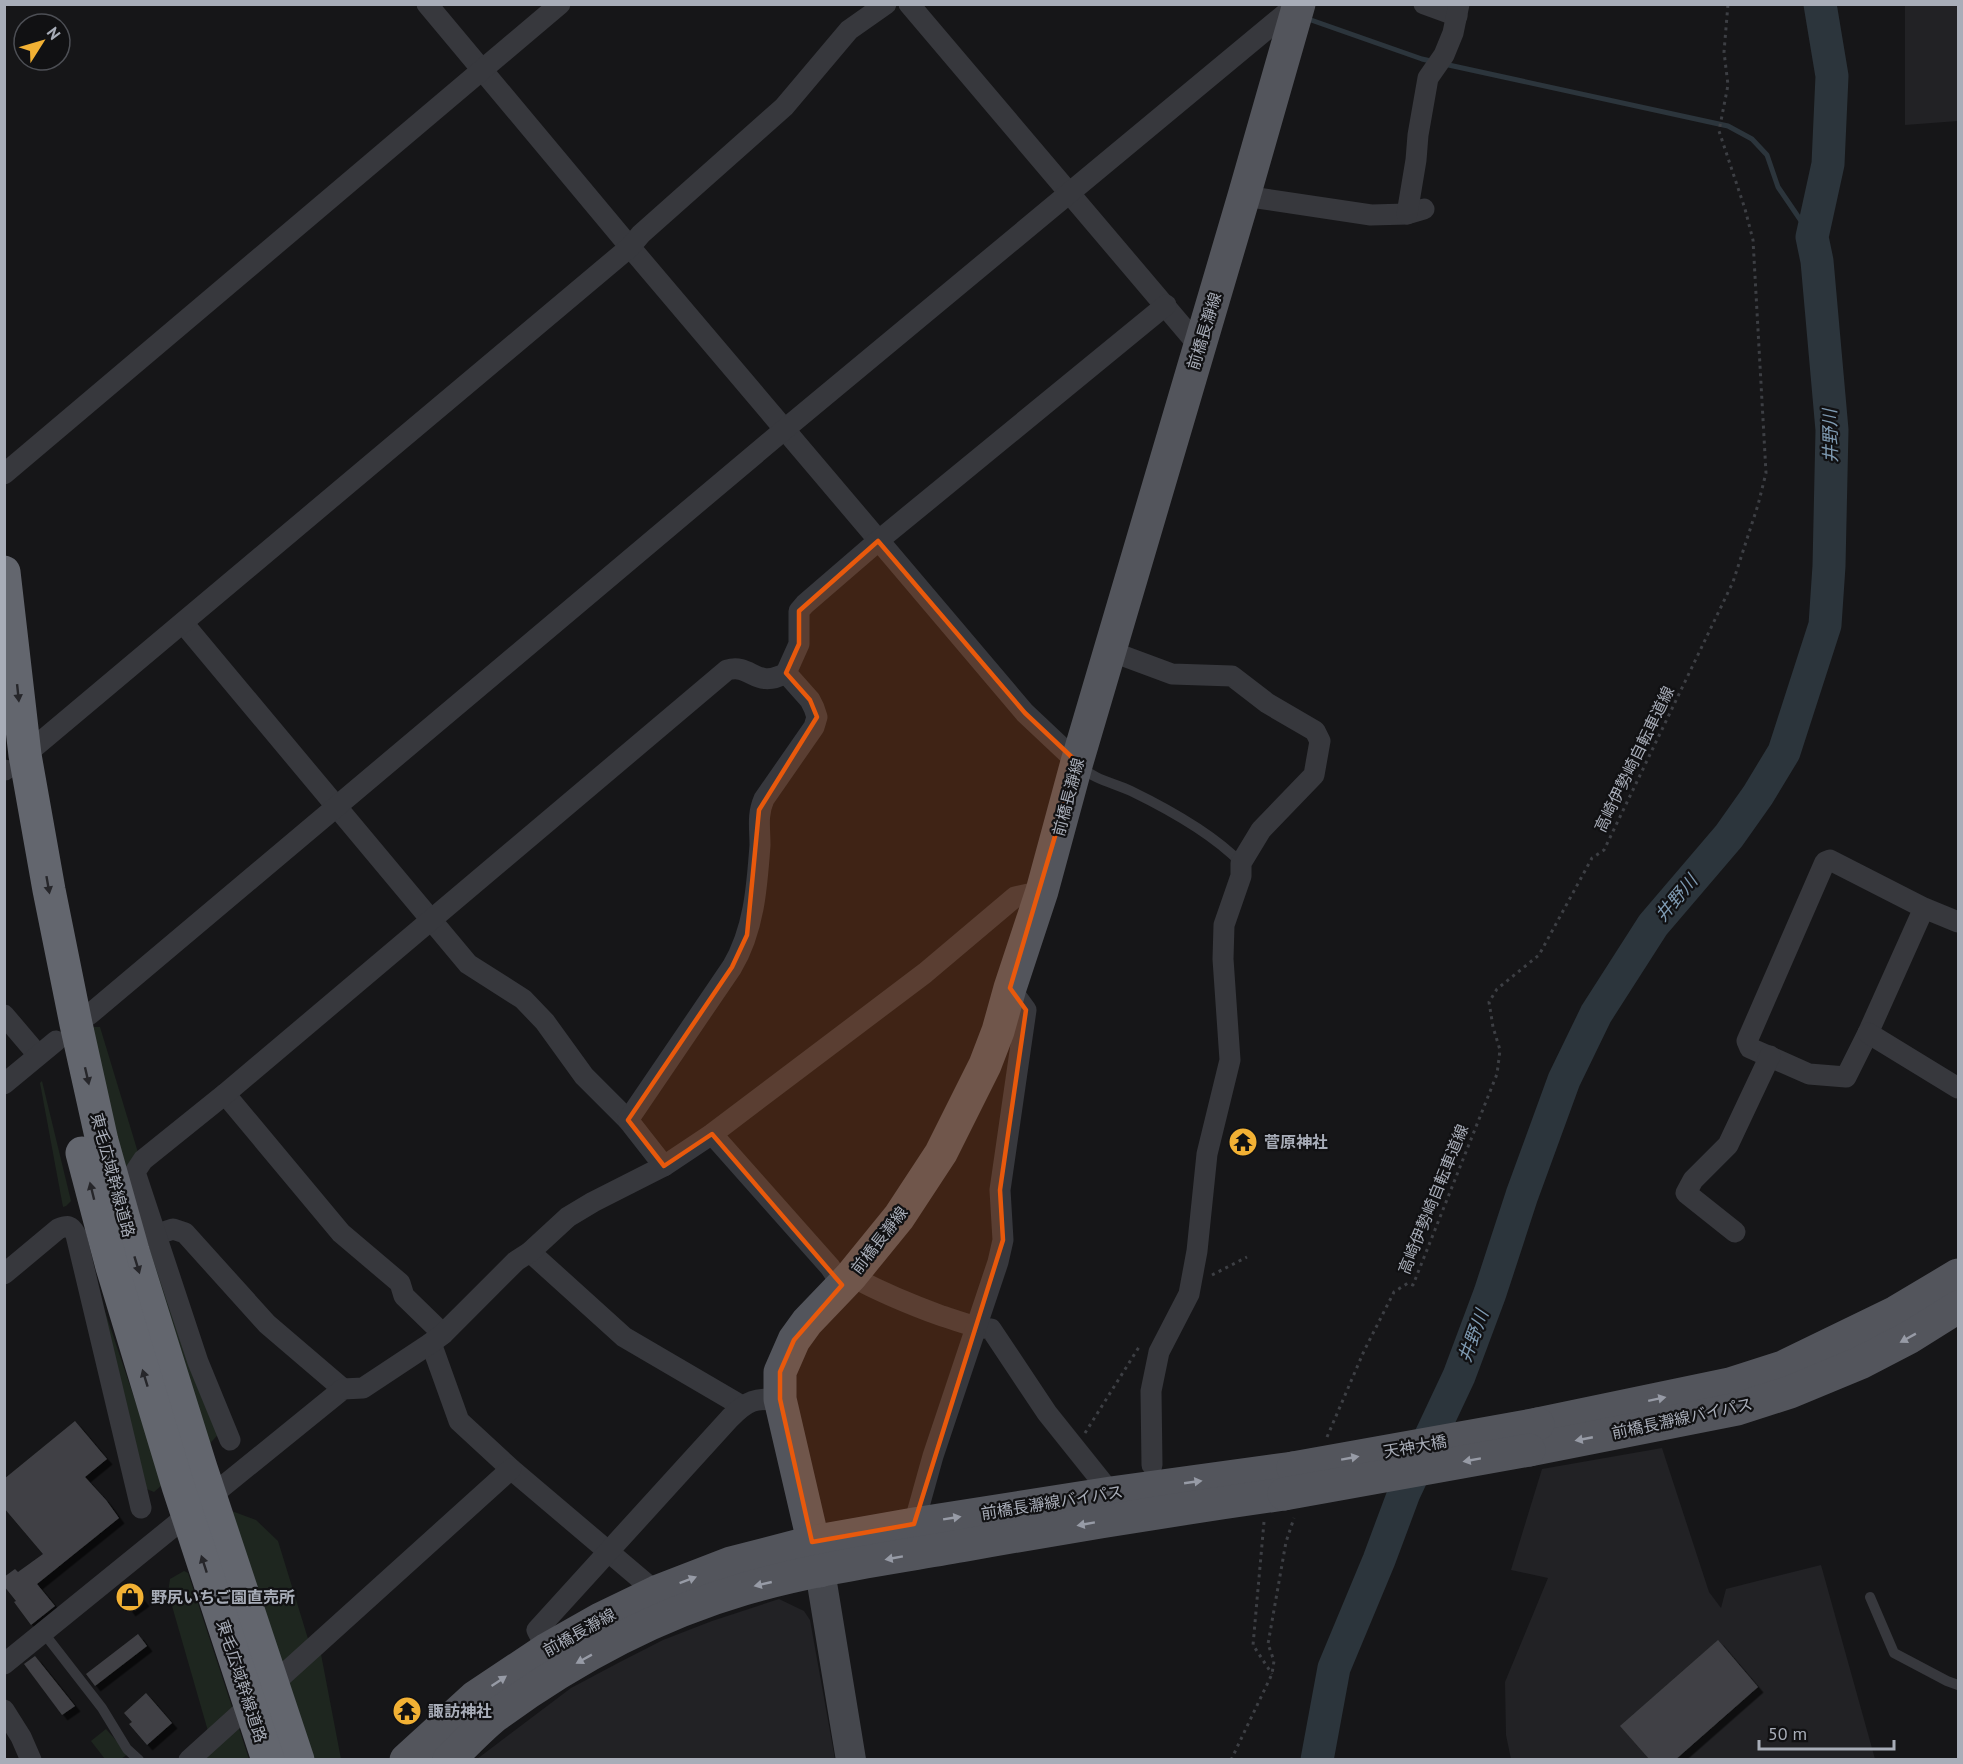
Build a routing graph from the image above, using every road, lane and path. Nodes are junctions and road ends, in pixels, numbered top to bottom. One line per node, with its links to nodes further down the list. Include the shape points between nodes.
1 (428, 4): 9 (street)
2 (560, 4): 9 (street)
3 (886, 4): 12 (street, via 849,30 784,107)
4 (909, 4): 10 (street)
5 (1298, 4): 10 (street); 11 (main road, 前橋長瀞線)
6 (1424, 4): 8 (street)
7 (1728, 4): 55 (path, 高崎伊勢崎自転車道線, via 1724,52 1728,85 1719,130 1752,240 1766,473 1758,505 1733,582 1604,850 1592,858 1539,955 1497,988 1489,1002 1500,1050 1497,1074 1413,1285 1407,1283 1394,1292)
8 (1458, 10): 11 (street, via 1453,33 1428,78 1415,212 1391,216 1349,213)
9 (482, 70): 12 (street); 16 (street)
10 (1069, 194): 13 (street); 15 (street)
11 (1244, 196): 14 (main road, 前橋長瀞線)
12 (630, 247): 15 (street); 19 (street)
13 (1166, 305): 14 (street); 17 (street)
14 (1199, 346): 20 (main road, 前橋長瀞線)
15 (785, 429): 17 (street); 24 (street)
16 (4, 474)
17 (879, 541): 21 (street, via 799,611 799,644); 22 (street, via 1025,713)
18 (4, 572): 23 (highway, 東毛広域幹線道路, one-way to 23)
19 (183, 623): 23 (street); 24 (street)
20 (1110, 651): 22 (main road, 前橋長瀞線); 25 (street, via 1172,674 1232,676 1267,703 1315,731 1320,741 1314,775 1261,830)
21 (786, 673): 28 (street, via 769,680 741,669 727,670); 38 (street, via 810,700 817,717 759,810 760,844 752,916 742,950)
22 (1077, 762): 25 (lane, via 1089,775 1166,808); 26 (main road, 前橋長瀞線)
23 (10, 765): 33 (highway, 東毛広域幹線道路, via 29,907)
24 (336, 808): 28 (street); 33 (street)
25 (1241, 863): 56 (street, via 1241,876 1224,925 1230,1060 1207,1154 1189,1293 1159,1352 1151,1390)
26 (1042, 891): 30 (main road, 前橋長瀞線); 39 (street, via 1015,897 925,973)
27 (1924, 908): 29 (street); 32 (street); 34 (street, via 1830,860 1825,862 1747,1041 1750,1048)
28 (430, 920): 37 (street); 38 (street, via 468,964 523,999 584,1076)
29 (1959, 922)
30 (1010, 988): 46 (main road, 前橋長瀞線, via 985,1065 941,1153 899,1217); 48 (street, via 1026,1010 1000,1190 1003,1240)
31 (4, 1015): 33 (street)
32 (1868, 1033): 34 (street, via 1846,1077 1809,1074); 36 (street)
33 (57, 1040): 35 (street); 60 (highway, 東毛広域幹線道路, via 112,1268)
34 (1770, 1056): 41 (street, via 1728,1145 1686,1193)
35 (4, 1084)
36 (1959, 1088)
37 (225, 1094): 42 (street, via 142,1160 135,1172); 49 (street, via 341,1233 400,1282 404,1296)
38 (628, 1120): 40 (street)
39 (712, 1134): 40 (street); 46 (street)
40 (664, 1166): 43 (street, via 568,1217)
41 (1735, 1232)
42 (155, 1235): 50 (street, via 173,1229 185,1233 267,1324); 54 (street, via 198,1362)
43 (530, 1252): 49 (street); 52 (street, via 624,1337)
44 (4, 1274): 61 (street, via 58,1229 72,1227)
45 (1959, 1275): 53 (main road, 前橋長瀞線バイパス, one-way to 45, via 1783,1367 1896,1312)
46 (847, 1280): 48 (street); 51 (main road, 前橋長瀞線, via 794,1340 780,1372)
47 (1959, 1307): 53 (main road, 前橋長瀞線バイパス, one-way to 53, via 1860,1363 1737,1409)
48 (976, 1328): 59 (street, via 992,1329 1047,1413); 63 (street)
49 (437, 1338): 50 (street, via 363,1388); 57 (street, via 459,1421)
50 (343, 1389): 60 (street)
51 (780, 1399): 52 (street, via 755,1399); 65 (main road, 前橋長瀞線)
52 (742, 1406): 64 (street)
53 (1534, 1437): 58 (main road, 天神大橋, bridge)
54 (230, 1440)
55 (1325, 1441)
56 (1152, 1465)
57 (511, 1469): 64 (street); 73 (street)
58 (1291, 1492): 59 (main road, 前橋長瀞線バイパス, one-way to 58); 65 (main road, 前橋長瀞線バイパス, one-way to 65); 71 (path, via 1268,1644 1274,1661)
59 (1111, 1493): 63 (main road, 前橋長瀞線バイパス, one-way to 59)
60 (199, 1506): 68 (street); 73 (highway, 東毛広域幹線道路)
61 (141, 1508)
62 (1264, 1520): 71 (path, via 1253,1645)
63 (914, 1524): 65 (main road, 前橋長瀞線バイパス)
64 (609, 1553): 66 (street); 69 (street, via 537,1630)
65 (816, 1557): 66 (main road, 前橋長瀞線, one-way to 65, via 731,1563); 81 (main road, 前橋長瀞線, one-way to 81, via 679,1611 560,1672 494,1718); 82 (street)
66 (656, 1592): 69 (main road, 前橋長瀞線)
67 (1870, 1597): 72 (lane, via 1894,1653)
68 (43, 1632): 70 (street); 76 (lane)
69 (547, 1649): 80 (main road, 前橋長瀞線, one-way to 69, via 475,1697)
70 (4, 1664)
71 (1272, 1674): 83 (path)
72 (1959, 1685)
73 (261, 1694): 77 (street); 78 (highway, 東毛広域幹線道路); 79 (highway, 東毛広域幹線道路)
74 (4, 1710): 75 (street)
75 (31, 1760)
76 (139, 1760)
77 (189, 1760)
78 (268, 1760)
79 (298, 1760)
80 (406, 1760)
81 (449, 1760)
82 (851, 1760)
83 (1231, 1760)

